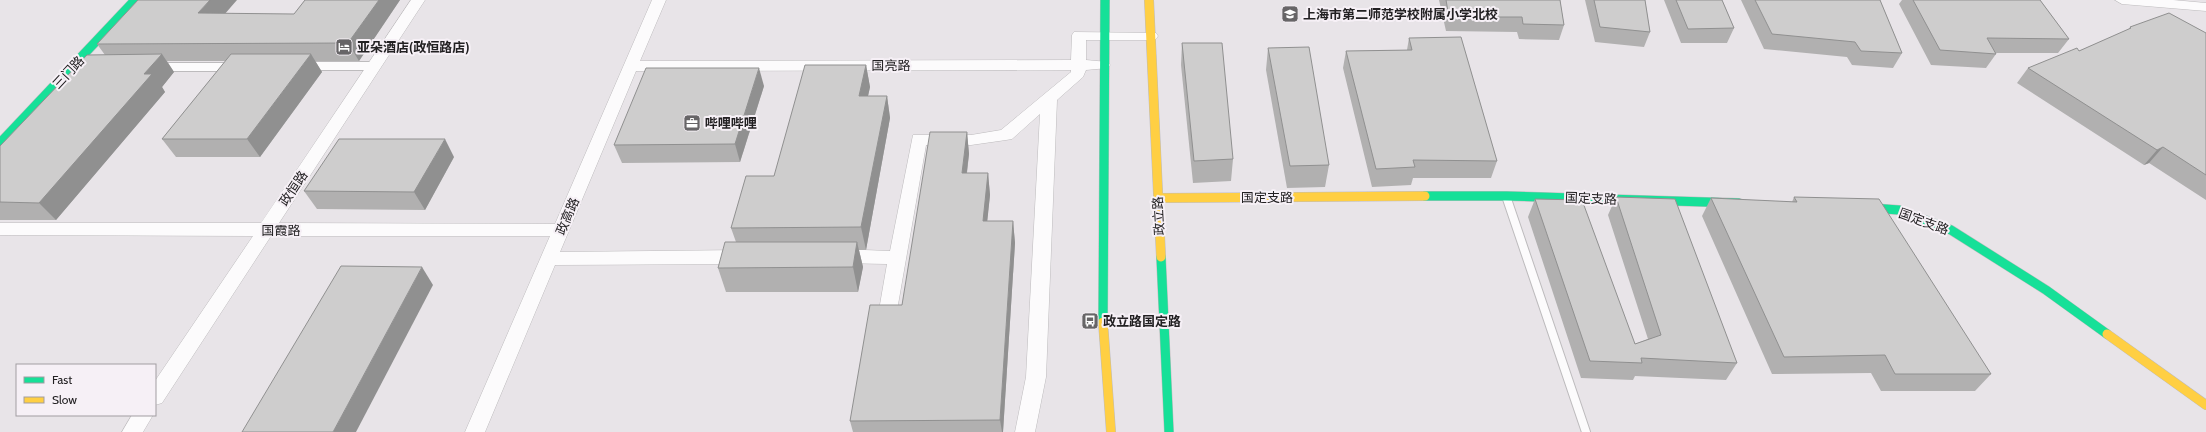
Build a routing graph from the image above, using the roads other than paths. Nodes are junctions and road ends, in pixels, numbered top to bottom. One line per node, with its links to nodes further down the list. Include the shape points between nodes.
1 (135, 0): 18 (main road, 三门路, via 76,67)
2 (418, 0): 14 (street, 政恒路)
3 (659, 0): 15 (street, 政高路)
4 (1105, 0): 8 (main road)
5 (1149, 0): 9 (main road, 政立路)
6 (2122, 0): 7 (street)
7 (2206, 7)
8 (1104, 36): 9 (street); 10 (street, via 1079,35); 11 (main road)
9 (1151, 36): 20 (main road, 政立路)
10 (1078, 65): 11 (street, 国亮路); 15 (street, 国亮路); 17 (street, via 1078,74)
11 (1103, 65): 37 (main road, via 1103,323)
12 (239, 66): 16 (lane)
13 (302, 66): 14 (lane)
14 (374, 66): 24 (street, 政恒路)
15 (631, 66): 25 (street, 政高路)
16 (151, 67)
17 (1049, 98): 28 (street, via 1006,135 971,140 919,139); 36 (street, via 1036,377)
18 (0, 143)
19 (1506, 196): 20 (main road, 国定支路); 21 (main road, 国定支路); 39 (lane)
20 (1158, 198): 38 (main road, 政立路)
21 (1750, 203)
22 (1844, 207): 32 (main road, 国定支路, via 1899,210 1951,230 2046,290)
23 (0, 229): 24 (street, 国霞路)
24 (265, 230): 25 (street, 国霞路); 31 (street, 政恒路)
25 (561, 230): 29 (street, 政高路)
26 (819, 256): 28 (street)
27 (759, 257): 29 (street)
28 (897, 258): 30 (street)
29 (549, 259): 35 (street, 政高路)
30 (887, 316)
31 (156, 395)
32 (2206, 405)
33 (142, 416): 34 (street)
34 (132, 432)
35 (475, 432)
36 (1025, 432)
37 (1112, 432)
38 (1169, 432)
39 (1586, 432)

